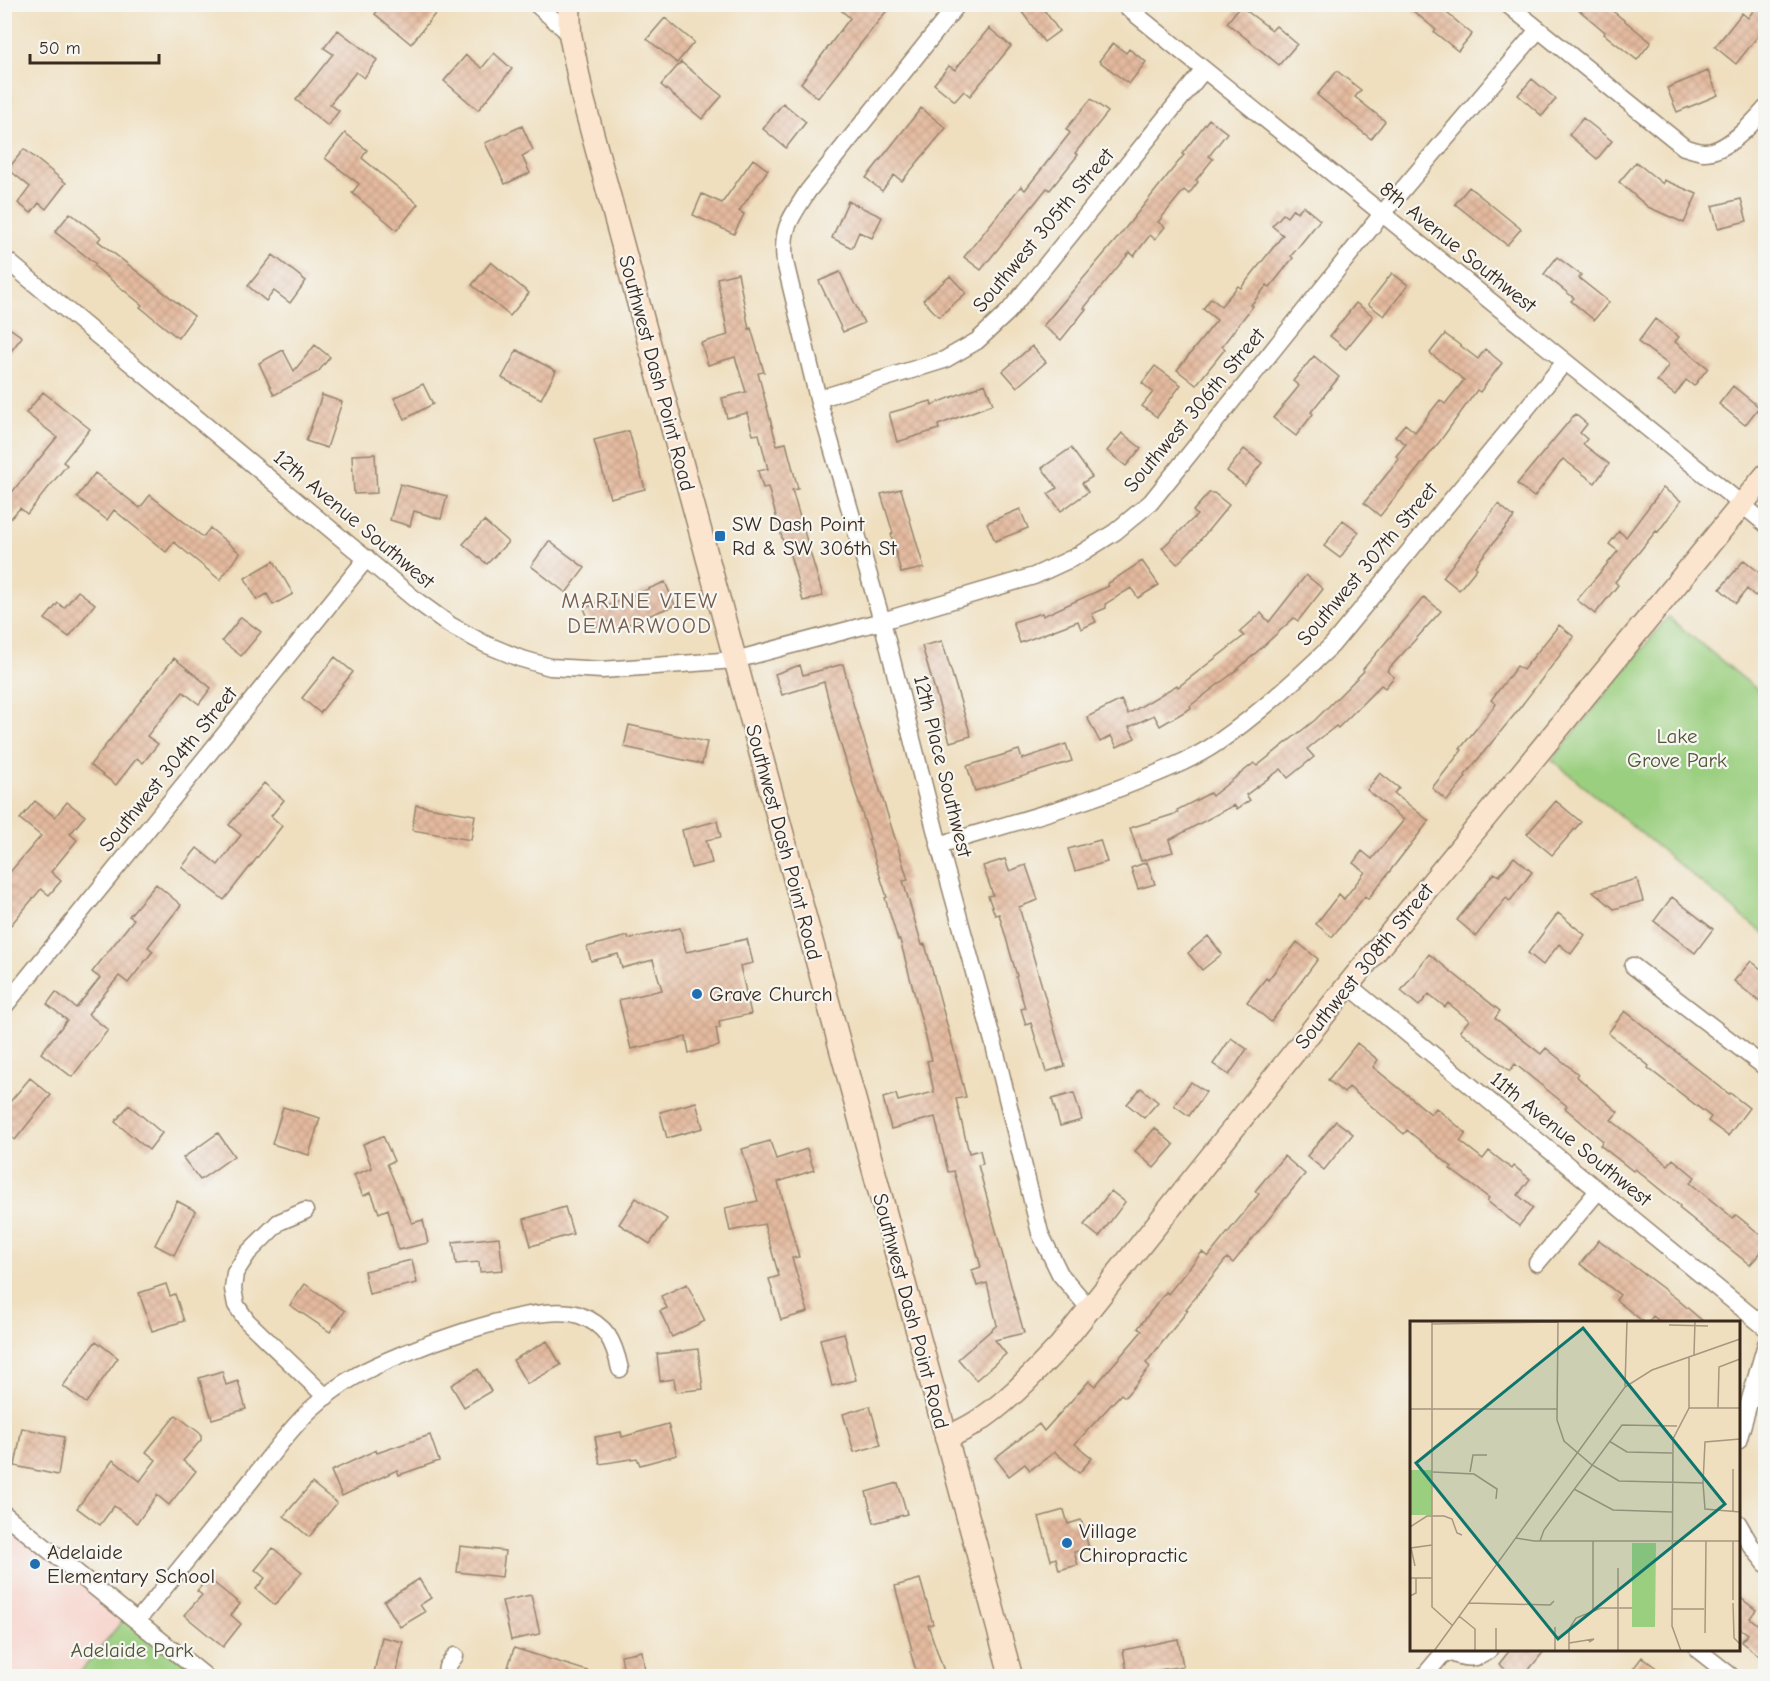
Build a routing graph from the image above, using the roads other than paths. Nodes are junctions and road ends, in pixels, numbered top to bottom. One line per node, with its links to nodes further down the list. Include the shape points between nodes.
1 (536, 4): 7 (street)
2 (569, 4): 7 (main road, Southwest Dash Point Road)
3 (958, 4): 13 (street, 12th Place Southwest, via 808,191 788,223 783,242 785,262)
4 (1123, 4): 8 (street, 8th Avenue Southwest)
5 (1507, 4): 6 (street)
6 (1538, 30): 9 (street, via 1684,147 1705,152 1727,144 1749,129); 10 (street, Southwest 306th Street)
7 (570, 34): 19 (main road, Southwest Dash Point Road, via 586,110)
8 (1203, 71): 10 (street, 8th Avenue Southwest); 13 (street, Southwest 305th Street, via 1008,312 977,341 944,360)
9 (1766, 108)
10 (1382, 214): 12 (street, 8th Avenue Southwest); 18 (street, Southwest 306th Street, via 1151,502 1115,532 1034,576)
11 (4, 258): 17 (street, 12th Avenue Southwest)
12 (1564, 363): 15 (street, 8th Avenue Southwest); 20 (street, Southwest 307th Street, via 1332,645 1255,714 1216,744 1159,773 1103,795)
13 (818, 399): 18 (street, 12th Place Southwest)
14 (1766, 475): 15 (main road, Southwest 308th Street)
15 (1741, 504): 16 (street, 8th Avenue Southwest); 22 (main road, Southwest 308th Street)
16 (1766, 524)
17 (367, 558): 19 (street, 12th Avenue Southwest, via 450,625 485,644 550,667 602,670); 23 (street, Southwest 304th Street)
18 (882, 621): 19 (street, Southwest 306th Street); 20 (street, 12th Place Southwest)
19 (735, 660): 34 (main road, Southwest Dash Point Road)
20 (939, 844): 28 (street, 12th Place Southwest, via 1040,1233 1060,1274)
21 (1633, 966): 24 (street)
22 (1348, 985): 25 (street, 11th Avenue Southwest); 28 (main road, Southwest 308th Street)
23 (4, 1007)
24 (1766, 1068)
25 (1598, 1191): 27 (street); 29 (street, 11th Avenue Southwest)
26 (305, 1211): 32 (street, via 279,1222 248,1253 233,1283 236,1305 247,1321)
27 (1537, 1263)
28 (1089, 1308): 34 (main road, Southwest 308th Street, via 1059,1347 1021,1386 975,1423)
29 (1766, 1328)
30 (1766, 1344): 33 (street)
31 (620, 1369): 32 (street, via 615,1344 592,1321 573,1313 539,1313 477,1327 386,1362)
32 (326, 1396): 38 (street, via 294,1428)
33 (1740, 1435)
34 (946, 1438): 46 (main road, Southwest Dash Point Road)
35 (4, 1514): 38 (street)
36 (1740, 1526): 37 (street)
37 (1766, 1564)
38 (137, 1621): 44 (street)
39 (1445, 1651): 47 (street)
40 (1448, 1651): 41 (street, via 1474,1658)
41 (1488, 1651)
42 (1699, 1651): 48 (street)
43 (455, 1656): 45 (street)
44 (205, 1677)
45 (445, 1677)
46 (1011, 1677)
47 (1424, 1677)
48 (1731, 1677)

